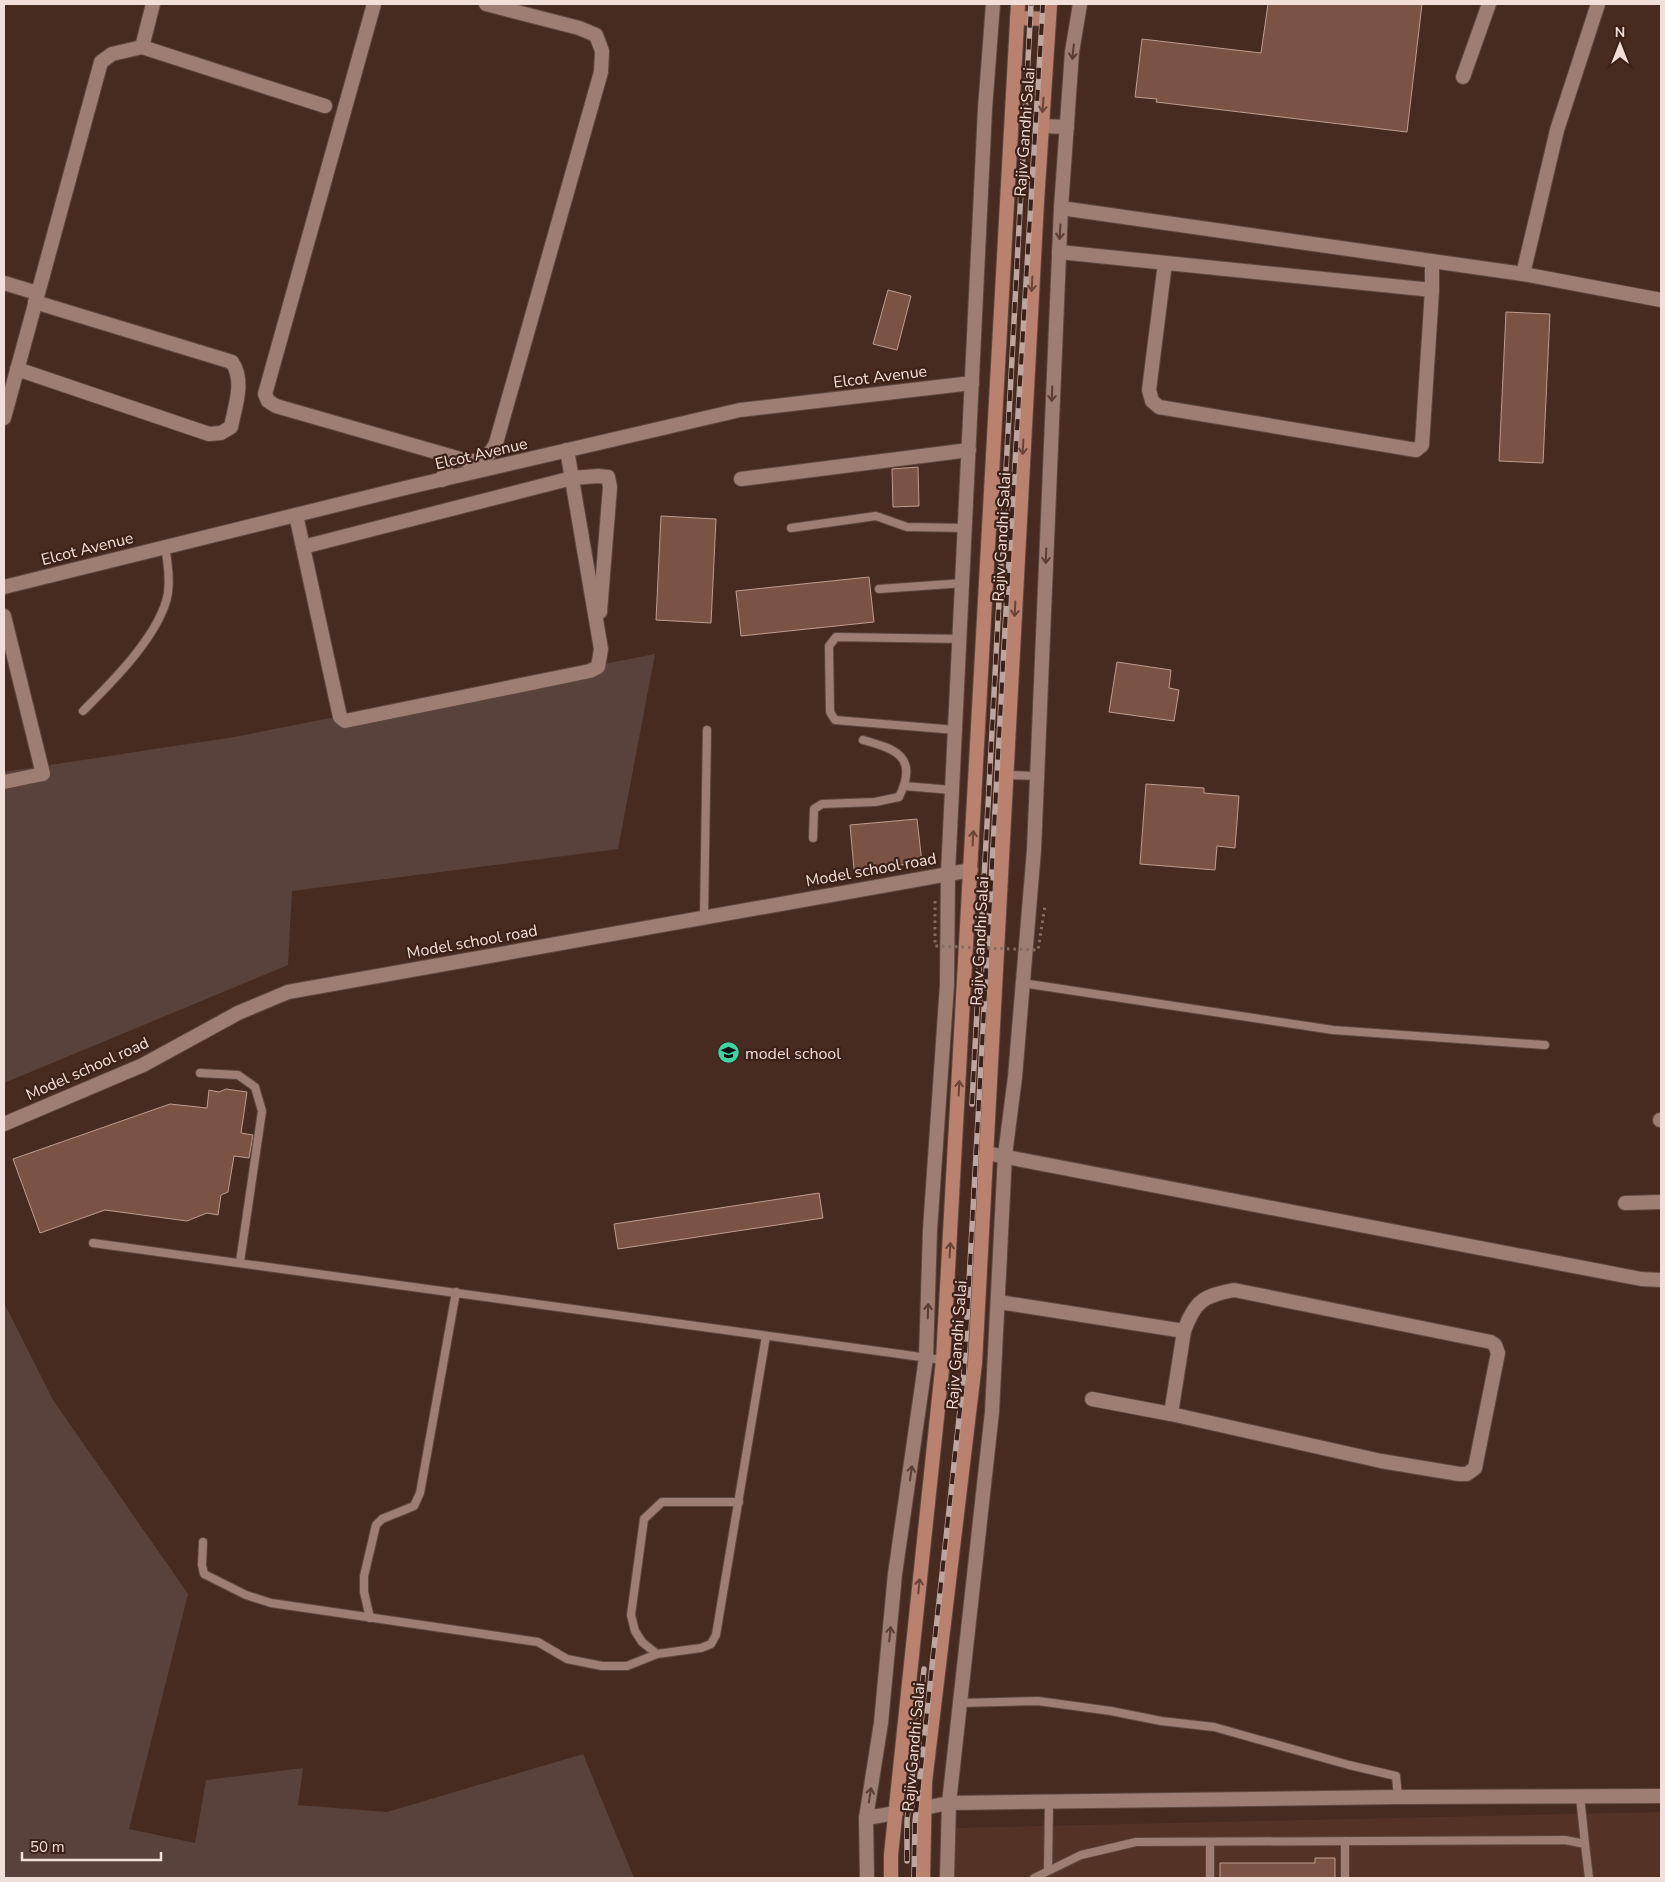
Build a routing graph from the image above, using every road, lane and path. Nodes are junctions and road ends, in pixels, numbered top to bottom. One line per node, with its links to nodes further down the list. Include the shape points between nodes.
1 (153, 4): 11 (street)
2 (374, 4): 30 (street, via 265,394 268,401 290,411)
3 (486, 4): 30 (street, via 596,35 602,51 601,72 496,443 490,455 479,460)
4 (993, 4): 26 (street)
5 (1050, 4): 10 (main road, Rajiv Gandhi Salai)
6 (1080, 4): 15 (street, one-way to 15, via 1072,52)
7 (1489, 4): 12 (street)
8 (1598, 4): 20 (street, via 1558,130)
9 (1017, 11): 10 (main road); 34 (main road, Rajiv Gandhi Salai)
10 (1049, 20): 14 (main road, Rajiv Gandhi Salai, one-way to 14)
11 (142, 47): 13 (street); 23 (street, via 112,54 101,62)
12 (1463, 77)
13 (325, 106)
14 (1041, 126): 15 (street); 35 (main road, Rajiv Gandhi Salai, one-way to 35)
15 (1067, 127): 16 (street)
16 (1061, 208): 17 (street, one-way to 17); 18 (street)
17 (1059, 252): 19 (street); 54 (street, one-way to 54)
18 (1432, 261): 20 (street); 22 (street)
19 (1165, 263): 22 (street); 22 (street, via 1150,390 1152,401 1158,407 1416,450 1424,435)
20 (1524, 274): 24 (street)
21 (4, 283): 23 (street)
22 (1432, 290)
23 (36, 298): 25 (street); 25 (street, via 232,362 240,380 231,427 221,433 209,434)
24 (1661, 300)
25 (17, 369): 27 (street)
26 (972, 382): 28 (street, Elcot Avenue, via 740,410); 29 (street)
27 (4, 418)
28 (567, 450): 31 (street); 33 (street, Elcot Avenue)
29 (969, 450): 32 (street); 40 (street)
30 (450, 456): 33 (street)
31 (572, 478): 42 (street); 47 (street); 47 (street, via 608,477 610,487)
32 (741, 479)
33 (442, 480): 36 (street, Elcot Avenue)
34 (992, 485): 35 (main road); 37 (main road, Rajiv Gandhi Salai)
35 (1021, 486): 38 (main road, Rajiv Gandhi Salai)
36 (296, 515): 41 (street, Elcot Avenue); 42 (street)
37 (990, 525): 38 (main road, via 1008,521); 59 (main road, Rajiv Gandhi Salai, one-way to 37)
38 (1019, 525): 53 (main road, Rajiv Gandhi Salai, one-way to 53)
39 (792, 528): 40 (lane, via 876,516 907,527)
40 (966, 528): 43 (street)
41 (165, 547): 44 (street, Elcot Avenue); 49 (lane, via 169,570 168,594 159,617 126,666)
42 (303, 547): 47 (street, via 340,717 345,721 590,671 598,667 601,649)
43 (964, 583): 45 (lane); 48 (street)
44 (4, 587)
45 (879, 589)
46 (4, 616): 55 (street, via 43,774)
47 (598, 631)
48 (961, 639): 51 (street); 51 (lane, via 836,637 829,646 830,712 835,720)
49 (83, 711)
50 (707, 730): 63 (lane)
51 (956, 730): 57 (street)
52 (863, 740): 56 (lane, via 891,748 902,755 906,768)
53 (1006, 775): 54 (lane); 68 (main road, Rajiv Gandhi Salai)
54 (1038, 776): 64 (street)
55 (4, 782)
56 (904, 786): 57 (lane); 58 (lane, via 899,797 875,802 822,804 814,809)
57 (952, 790): 60 (street)
58 (813, 838)
59 (971, 870): 60 (street, Model school road); 80 (main road, Rajiv Gandhi Salai, one-way to 59)
60 (948, 873): 63 (street, Model school road); 79 (street, one-way to 60, via 930,1230 947,985)
61 (935, 901): 62 (path, bridge, via 935,946 1038,950)
62 (1045, 906)
63 (704, 917): 67 (street, Model school road, via 288,992 238,1013 143,1065)
64 (1022, 983): 65 (lane, via 1333,1030); 69 (street)
65 (1545, 1045)
66 (200, 1073): 73 (lane, via 238,1075 255,1087 262,1111)
67 (4, 1124)
68 (986, 1153): 69 (street); 93 (main road, Rajiv Gandhi Salai, via 974,1363)
69 (1005, 1155): 74 (street, via 1641,1279); 76 (street)
70 (1661, 1202): 71 (street)
71 (1625, 1203)
72 (94, 1243): 73 (lane)
73 (240, 1262): 75 (lane)
74 (1661, 1280)
75 (456, 1292): 78 (lane); 85 (lane, via 420,1493 414,1506 382,1519 376,1525 364,1576)
76 (999, 1302): 77 (street); 87 (street, via 992,1412)
77 (1184, 1331): 82 (street); 82 (street, via 1192,1310 1201,1300 1234,1290 1491,1342 1498,1353 1477,1462 1475,1468 1466,1474 1381,1461)
78 (766, 1336): 79 (lane); 83 (lane)
79 (926, 1358): 80 (lane); 95 (street, one-way to 79, via 881,1723 895,1574)
80 (943, 1360): 94 (main road, Rajiv Gandhi Salai, one-way to 80)
81 (1092, 1399): 82 (street)
82 (1170, 1414)
83 (739, 1502): 86 (lane, via 716,1635 711,1644 700,1648); 86 (lane, via 662,1502 644,1518 631,1615 642,1642)
84 (203, 1542): 85 (lane, via 204,1574 246,1595 271,1603)
85 (370, 1618): 86 (lane, via 538,1642 567,1659 602,1666 627,1666)
86 (656, 1654)
87 (960, 1703): 90 (lane, via 1038,1700 1214,1727 1396,1776); 92 (street)
88 (1580, 1796): 89 (street); 90 (street); 98 (lane)
89 (1661, 1796)
90 (1398, 1797): 91 (street)
91 (1049, 1802): 92 (street); 99 (lane)
92 (949, 1803): 93 (street); 103 (street)
93 (924, 1808): 102 (main road, Rajiv Gandhi Salai)
94 (896, 1813): 95 (street); 101 (main road, Rajiv Gandhi Salai)
95 (866, 1818): 100 (street)
96 (1345, 1841): 97 (lane); 98 (lane, via 1565,1840); 106 (lane)
97 (1210, 1842): 99 (lane, via 1136,1842 1081,1855); 105 (lane)
98 (1585, 1844): 107 (lane)
99 (1048, 1870): 104 (lane)
100 (867, 1878)
101 (891, 1878)
102 (923, 1878)
103 (947, 1878)
104 (1034, 1878)
105 (1210, 1878)
106 (1345, 1878)
107 (1589, 1878)

